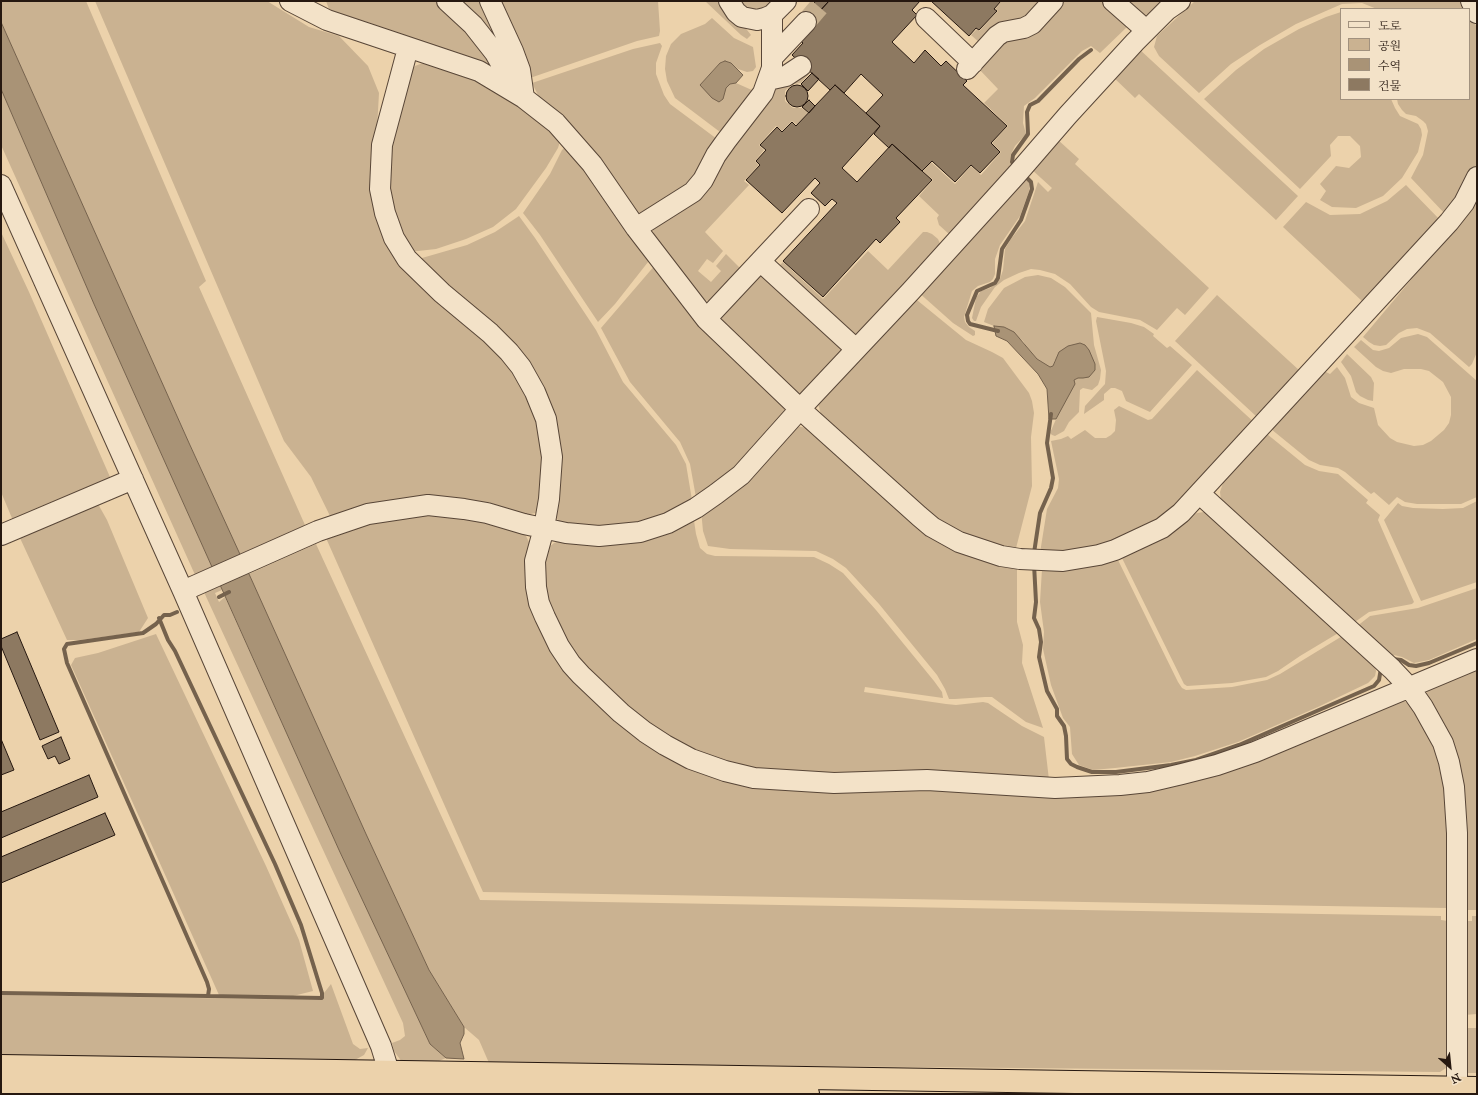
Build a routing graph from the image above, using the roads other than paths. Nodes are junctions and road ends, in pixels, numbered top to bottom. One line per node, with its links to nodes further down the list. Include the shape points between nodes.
1 (290, 1): 10 (street)
2 (490, 1): 21 (street, via 520,70)
3 (729, 1): 12 (street, via 736,12 750,19)
4 (786, 1): 12 (street)
5 (1113, 1): 15 (street)
6 (1180, 1): 15 (street)
7 (1471, 1): 11 (street)
8 (450, 2): 20 (street, via 473,25 495,53 504,69)
9 (1050, 2): 13 (street, via 1032,24 997,36 970,66)
10 (316, 8): 16 (street)
11 (1477, 13)
12 (772, 15): 17 (street)
13 (926, 18)
14 (806, 22): 17 (street)
15 (1146, 30): 28 (street)
16 (408, 48): 20 (street, via 479,71); 32 (street, via 382,146 380,189 385,213 394,238 408,259 509,352 535,392 546,419 552,457)
17 (773, 56): 19 (street)
18 (801, 66): 19 (street, via 786,76)
19 (768, 80): 25 (street, via 763,93 716,155 703,180 693,192)
20 (505, 85): 21 (street)
21 (524, 98): 25 (street, via 556,123 575,144 592,164)
22 (1477, 177): 31 (street, via 1464,203 1449,222)
23 (1, 184): 30 (street)
24 (809, 209): 26 (street)
25 (636, 228): 27 (street)
26 (761, 262): 27 (street); 28 (street)
27 (706, 319): 29 (street)
28 (856, 350): 29 (street)
29 (800, 410): 31 (street, via 932,527 959,542 1001,556 1063,561 1099,555 1162,528); 32 (street, via 741,474 701,504 668,523 640,532 600,536)
30 (133, 479): 33 (street); 34 (street)
31 (1200, 494): 36 (street)
32 (544, 528): 34 (street, via 464,508 428,505 368,514 318,531); 36 (street, via 535,561 538,596 553,634 572,664 601,695 645,732 691,759 754,778 819,783 927,780 1055,788 1148,782 1217,765 1282,741)
33 (1, 535)
34 (191, 587): 38 (street)
35 (1477, 659): 36 (street)
36 (1409, 687): 42 (street, via 1443,743 1450,762 1454,787)
37 (1, 1066): 38 (highway)
38 (389, 1072): 39 (highway)
39 (442, 1081): 40 (highway); 41 (highway)
40 (478, 1081): 42 (highway); 43 (highway)
41 (1, 1084)
42 (1462, 1090)
43 (808, 1094)

